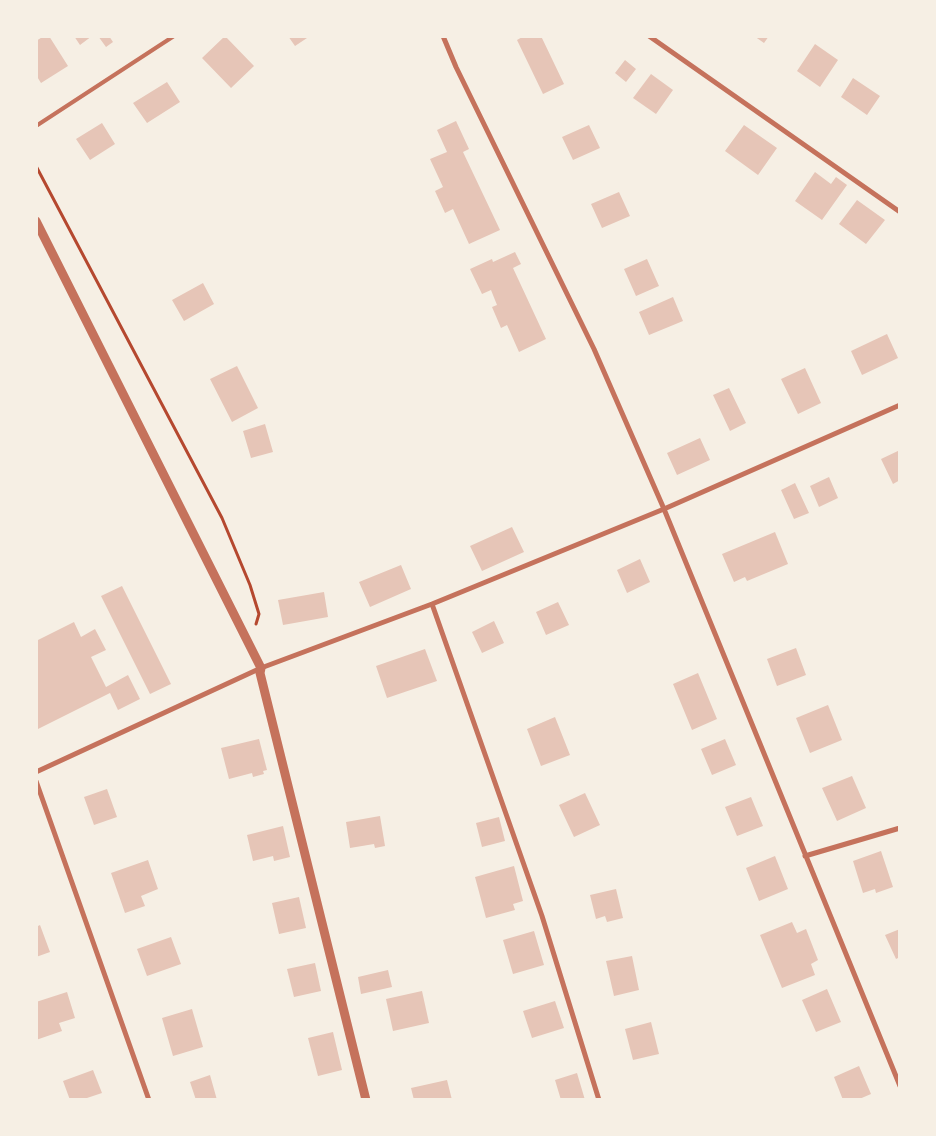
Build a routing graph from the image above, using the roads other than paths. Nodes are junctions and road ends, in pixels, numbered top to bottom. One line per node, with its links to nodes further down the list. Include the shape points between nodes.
1 (174, 36): 4 (lane)
2 (443, 36): 8 (street, via 594,348)
3 (649, 36): 5 (street)
4 (36, 126)
5 (900, 212)
6 (36, 221): 10 (street)
7 (900, 405): 8 (street)
8 (664, 509): 9 (street); 14 (street)
9 (432, 604): 10 (street); 18 (street, via 542,916)
10 (261, 668): 11 (street); 17 (street)
11 (36, 772)
12 (36, 781): 16 (street)
13 (900, 828): 14 (street)
14 (805, 856): 15 (street)
15 (900, 1086)
16 (149, 1100)
17 (366, 1100)
18 (600, 1100)

